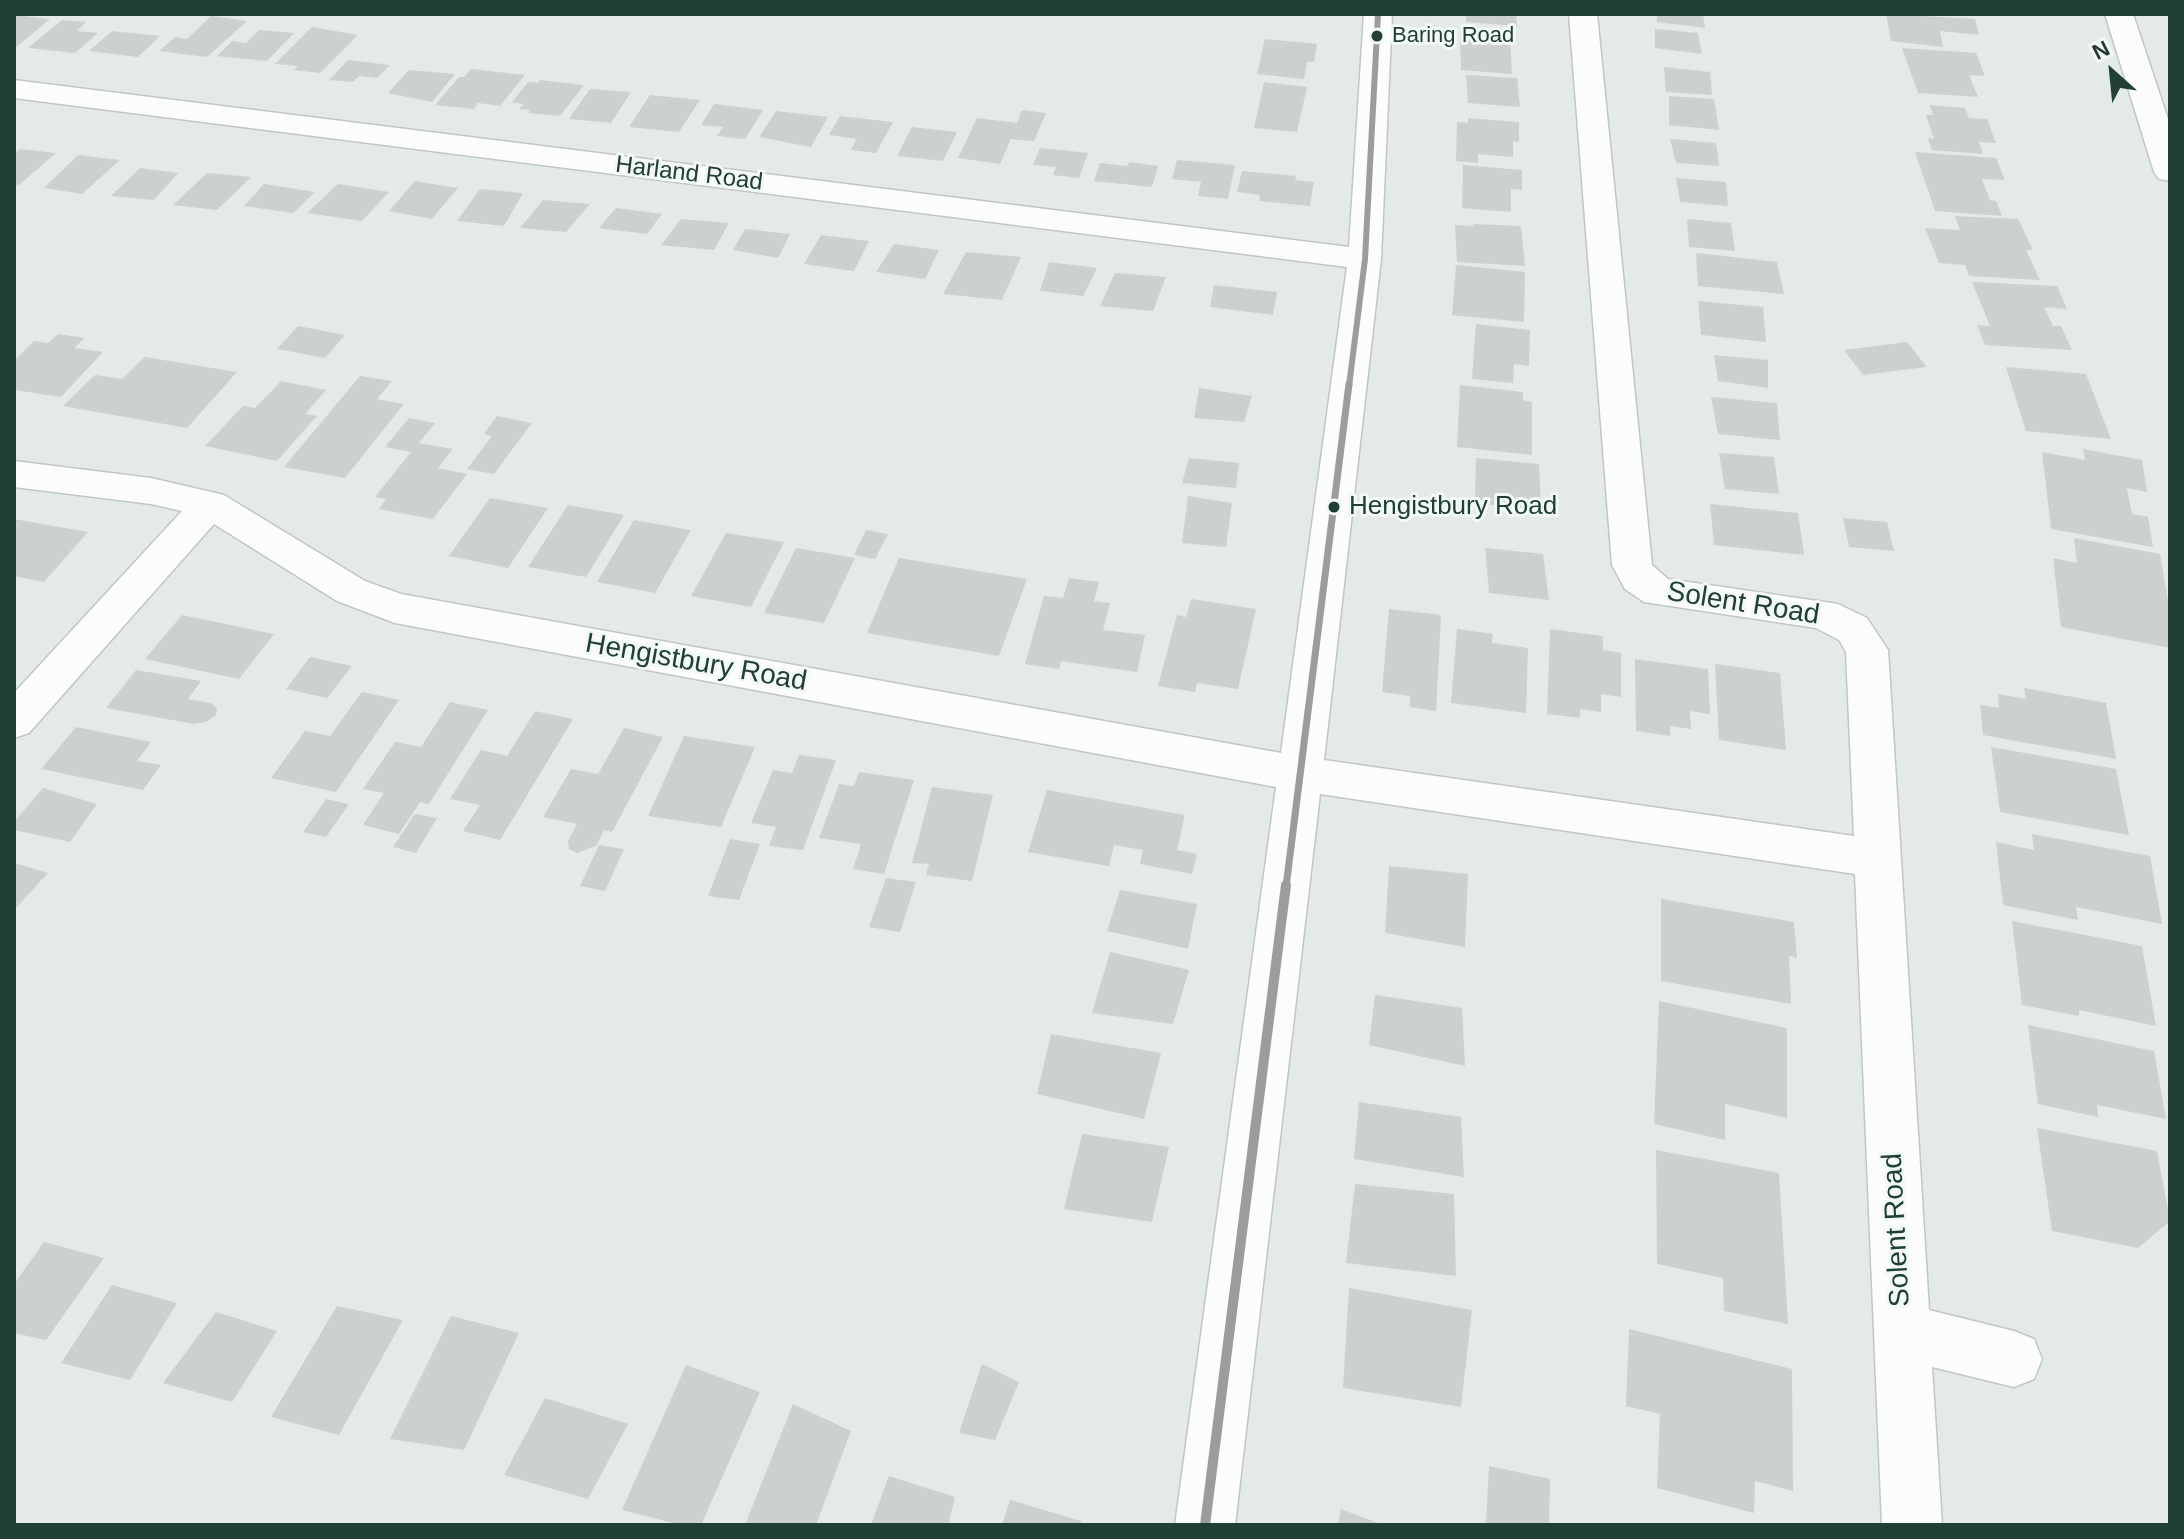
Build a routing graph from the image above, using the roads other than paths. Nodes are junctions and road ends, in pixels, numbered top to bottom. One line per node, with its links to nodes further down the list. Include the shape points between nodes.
1 (1378, 14): 6 (street)
2 (1583, 14): 11 (street, Solent Road, via 1632,565 1639,579 1658,592 1824,614 1853,629 1867,650)
3 (2119, 14): 5 (street)
4 (14, 89): 6 (street, Harland Road)
5 (2170, 172)
6 (1365, 259): 10 (street)
7 (14, 474): 8 (street, Hengistbury Road)
8 (210, 504): 9 (street); 10 (street, Hengistbury Road, via 351,591 395,608)
9 (14, 721)
10 (1300, 774): 11 (street, Hengistbury Road); 14 (street)
11 (1877, 858): 12 (street, Solent Road)
12 (1902, 1332): 13 (street, Solent Road); 15 (street, Solent Road)
13 (2014, 1359)
14 (1205, 1525)
15 (1912, 1525)

